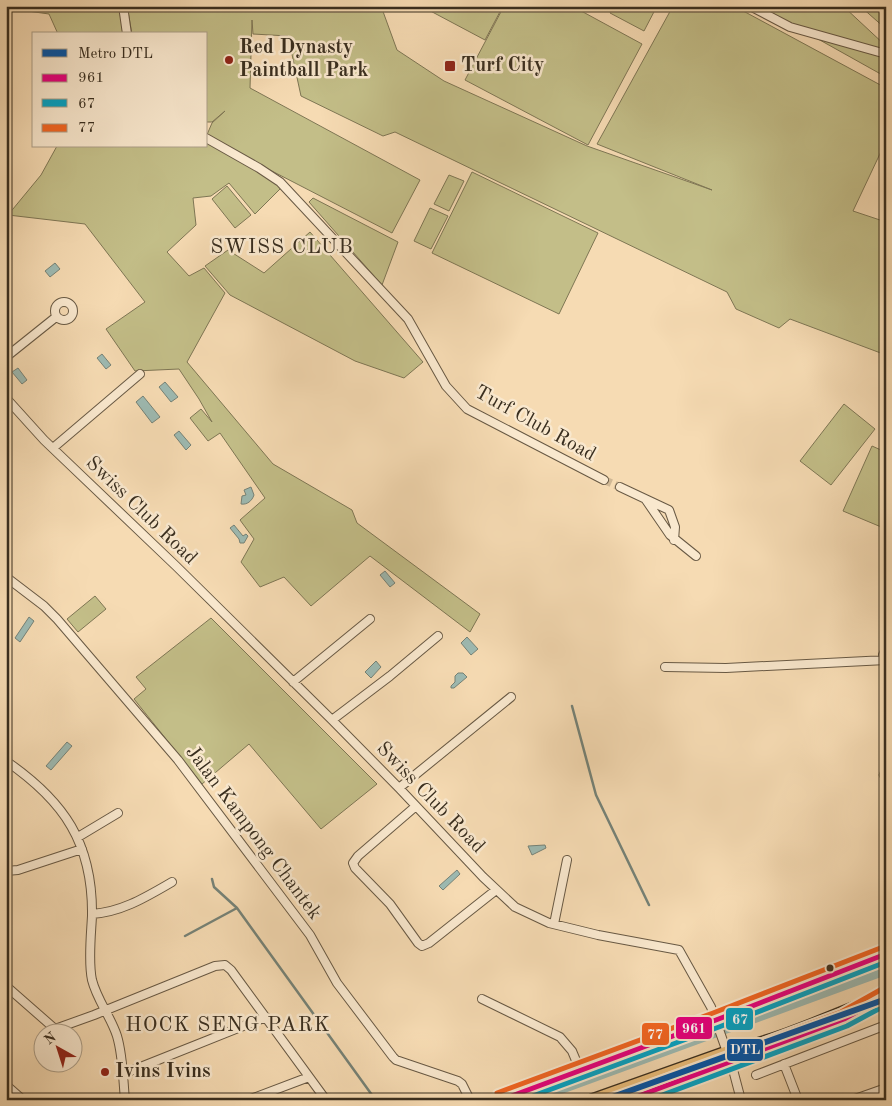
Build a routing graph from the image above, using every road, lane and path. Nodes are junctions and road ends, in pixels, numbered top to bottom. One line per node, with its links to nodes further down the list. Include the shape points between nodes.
1 (123, 6): 3 (street)
2 (750, 6): 4 (street, via 790,27)
3 (127, 32)
4 (886, 54)
5 (208, 139): 11 (street, Turf Club Road, via 280,182 408,319 452,394 467,409)
6 (56, 317): 7 (street)
7 (6, 357)
8 (140, 374): 10 (street)
9 (6, 398): 10 (street, Swiss Club Road)
10 (53, 448): 25 (street, Swiss Club Road)
11 (604, 480)
12 (620, 487): 13 (street)
13 (646, 499): 14 (street); 15 (street)
14 (664, 508): 15 (street); 16 (street, via 670,510 673,518)
15 (662, 524): 16 (street)
16 (674, 540): 17 (street)
17 (696, 556)
18 (6, 577): 60 (street, Jalan Kampong Chantek, via 57,619 178,760 310,936 337,982 393,1057 462,1084)
19 (370, 619): 25 (street)
20 (438, 636): 27 (street)
21 (886, 649): 22 (street, via 883,655)
22 (886, 656)
23 (886, 660): 24 (street, via 726,668)
24 (665, 667)
25 (292, 682): 27 (street, Swiss Club Road)
26 (511, 697): 29 (street)
27 (332, 720): 29 (street, Swiss Club Road)
28 (6, 761): 32 (street, via 42,788)
29 (399, 788): 30 (street, Swiss Club Road)
30 (416, 806): 37 (street, Swiss Club Road); 37 (street, via 353,862 390,904 418,943 422,946 429,943)
31 (118, 813): 32 (street)
32 (78, 837): 33 (street)
33 (82, 849): 35 (street); 38 (street)
34 (567, 860): 39 (street)
35 (6, 871)
36 (172, 882): 38 (street, via 139,902)
37 (496, 890): 39 (street, Swiss Club Road, via 515,907)
38 (92, 914): 44 (street, via 92,980)
39 (554, 924): 46 (street, Swiss Club Road, via 679,950)
40 (886, 954): 46 (highway)
41 (6, 986): 44 (street, via 54,1029)
42 (886, 995): 48 (highway)
43 (482, 999): 50 (street, via 560,1037 572,1051)
44 (105, 1011): 45 (street, via 215,966 225,965); 51 (street, via 117,1036)
45 (266, 1018): 51 (street); 53 (street)
46 (717, 1023): 48 (street); 50 (highway)
47 (886, 1025): 49 (street)
48 (727, 1053): 62 (highway); 63 (highway); 64 (street)
49 (784, 1064): 52 (street); 65 (street)
50 (580, 1070): 61 (highway)
51 (123, 1074): 57 (street)
52 (756, 1076)
53 (309, 1077): 58 (street); 59 (street)
54 (6, 1086): 56 (street)
55 (886, 1088): 66 (street)
56 (23, 1100)
57 (125, 1100)
58 (248, 1100)
59 (326, 1100)
60 (470, 1100)
61 (500, 1100)
62 (592, 1100)
63 (627, 1100)
64 (741, 1100)
65 (798, 1100)
66 (852, 1100)

